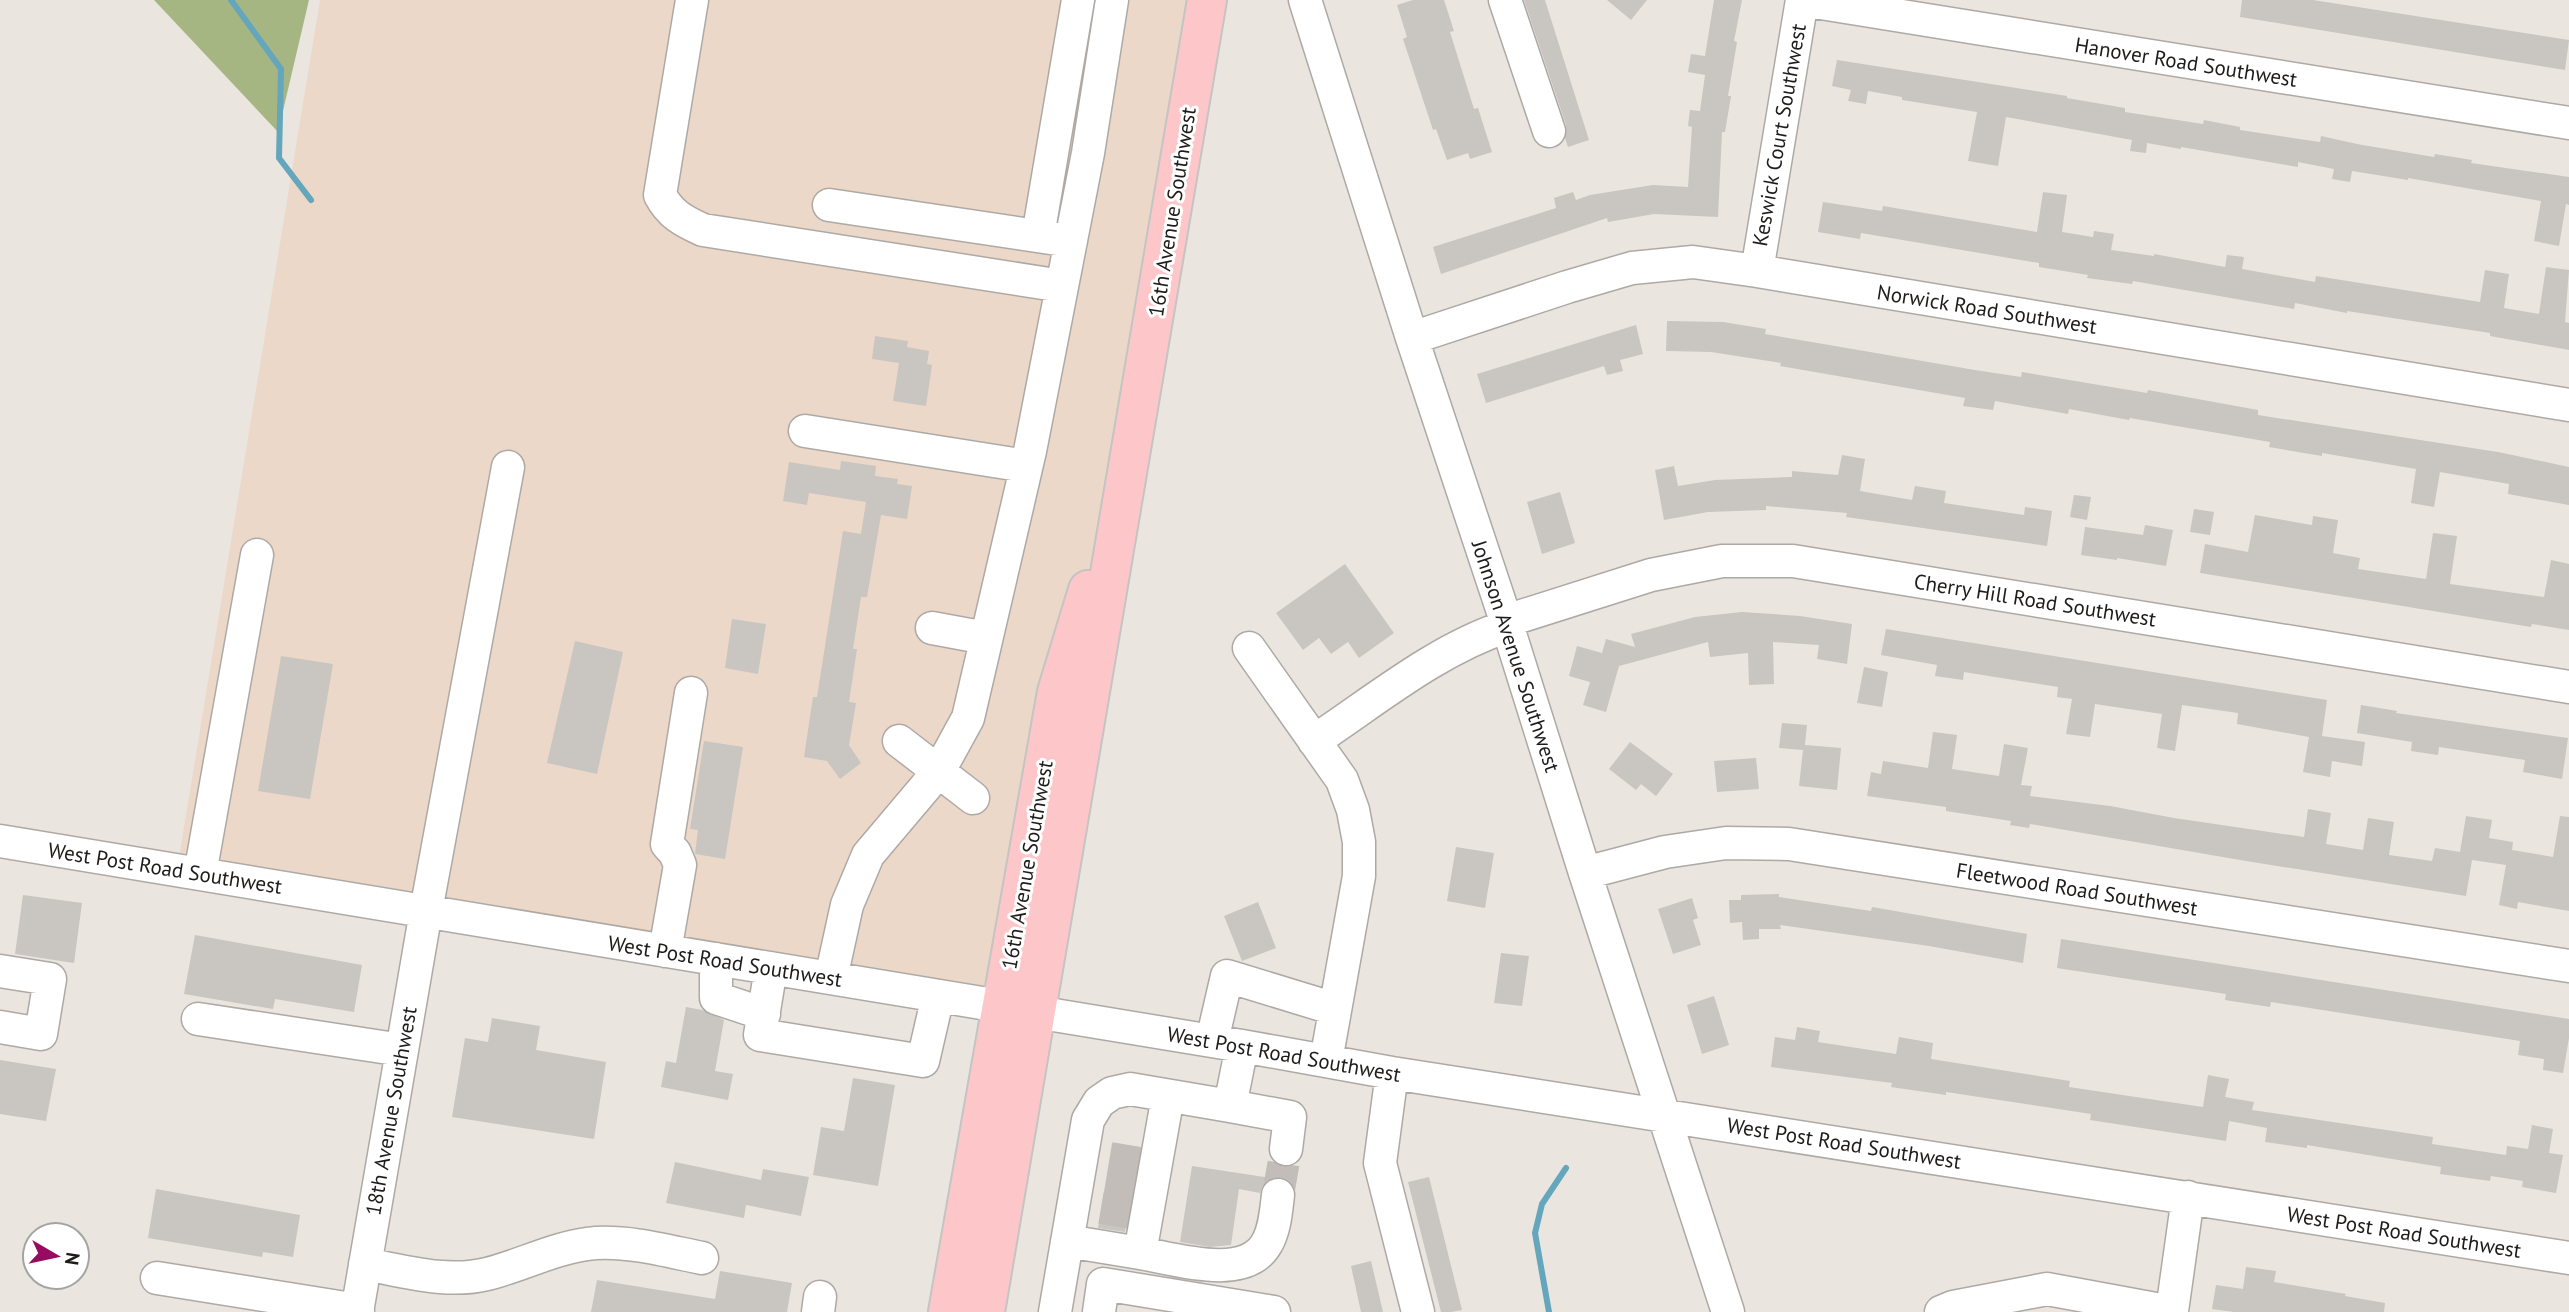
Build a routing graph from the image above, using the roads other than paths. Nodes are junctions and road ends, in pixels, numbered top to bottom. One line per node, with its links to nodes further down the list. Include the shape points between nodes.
1 (692, 0): 14 (street, via 660,195 668,210 703,230)
2 (1078, 0): 11 (street)
3 (1112, 0): 12 (street)
4 (1207, 0): 43 (main road, 16th Avenue Southwest, via 1136,424 1057,692)
5 (1505, 0): 9 (street)
6 (1802, 0): 8 (street, Hanover Road Southwest); 13 (street, Keswick Court Southwest)
7 (1311, 2): 15 (street, Johnson Avenue Southwest)
8 (2569, 123)
9 (1549, 131)
10 (829, 205): 11 (street)
11 (1038, 236): 12 (street)
12 (1071, 241): 14 (street)
13 (1756, 271): 15 (street, Norwick Road Southwest, via 1693,262 1632,268); 16 (street, Norwick Road Southwest)
14 (1062, 286): 18 (street)
15 (1412, 338): 21 (street, Johnson Avenue Southwest)
16 (2569, 405)
17 (805, 431): 18 (street)
18 (1026, 466): 23 (street)
19 (508, 467): 34 (street, 18th Avenue Southwest)
20 (257, 555): 32 (street)
21 (1507, 623): 25 (street, Cherry Hill Road Southwest, via 1651,575 1722,561 1793,561); 28 (street, Cherry Hill Road Southwest, via 1452,649); 33 (street, Johnson Avenue Southwest)
22 (932, 628): 23 (street)
23 (986, 638): 29 (street, via 968,718)
24 (1250, 648): 28 (street)
25 (2569, 687)
26 (691, 693): 35 (street, via 667,844 680,865)
27 (899, 741): 29 (street)
28 (1314, 741): 42 (street, via 1342,780 1359,842 1359,876)
29 (939, 771): 30 (street); 40 (street, via 868,855 847,905)
30 (973, 798)
31 (0, 841): 32 (street, West Post Road Southwest)
32 (200, 873): 34 (street, West Post Road Southwest)
33 (1585, 873): 37 (street, Fleetwood Road Southwest, via 1665,852 1726,843 1789,844); 54 (street, Johnson Avenue Southwest)
34 (426, 911): 35 (street, West Post Road Southwest); 49 (street, 18th Avenue Southwest)
35 (665, 951): 36 (street, West Post Road Southwest)
36 (716, 959): 38 (street, West Post Road Southwest); 44 (street, via 716,999)
37 (2569, 966)
38 (771, 968): 40 (street, West Post Road Southwest); 44 (street)
39 (0, 971): 46 (street, via 50,979 41,1034)
40 (831, 978): 41 (street, West Post Road Southwest)
41 (938, 996): 43 (street, West Post Road Southwest); 44 (street, via 923,1061 760,1035)
42 (1335, 1009): 47 (street, via 1227,976); 50 (street)
43 (1019, 1010): 47 (street, West Post Road Southwest); 69 (main road, 16th Avenue Southwest); 70 (main road, 16th Avenue Southwest)
44 (764, 1014)
45 (198, 1019): 49 (street)
46 (0, 1027)
47 (1212, 1041): 48 (street, West Post Road Southwest)
48 (1242, 1046): 50 (street, West Post Road Southwest); 53 (street)
49 (402, 1050): 63 (street, 18th Avenue Southwest)
50 (1326, 1061): 51 (street, West Post Road Southwest)
51 (1392, 1073): 54 (street, West Post Road Southwest); 74 (street, via 1380,1163)
52 (1168, 1096): 53 (street); 56 (street); 56 (street, via 1130,1089 1112,1093 1099,1102 1088,1120)
53 (1230, 1106): 55 (street, via 1290,1117)
54 (1665, 1114): 58 (street, West Post Road Southwest); 75 (street, Johnson Avenue Southwest)
55 (1286, 1149)
56 (1117, 1185): 59 (street); 60 (street)
57 (1278, 1195): 60 (street, via 1268,1242 1248,1261 1218,1265)
58 (2188, 1197): 62 (street, West Post Road Southwest); 68 (street)
59 (1067, 1241): 60 (street); 71 (street)
60 (1140, 1253)
61 (702, 1258): 63 (street, via 615,1242 554,1253 485,1275 440,1277)
62 (2569, 1258)
63 (365, 1264): 67 (street, 18th Avenue Southwest)
64 (158, 1278): 67 (street)
65 (2046, 1300): 66 (street); 68 (street)
66 (1961, 1309)
67 (357, 1311)
68 (2172, 1311)
69 (948, 1312)
70 (985, 1312)
71 (1055, 1312)
72 (1099, 1312): 73 (street, via 1103,1284)
73 (1274, 1312)
74 (1418, 1312)
75 (1728, 1312)

